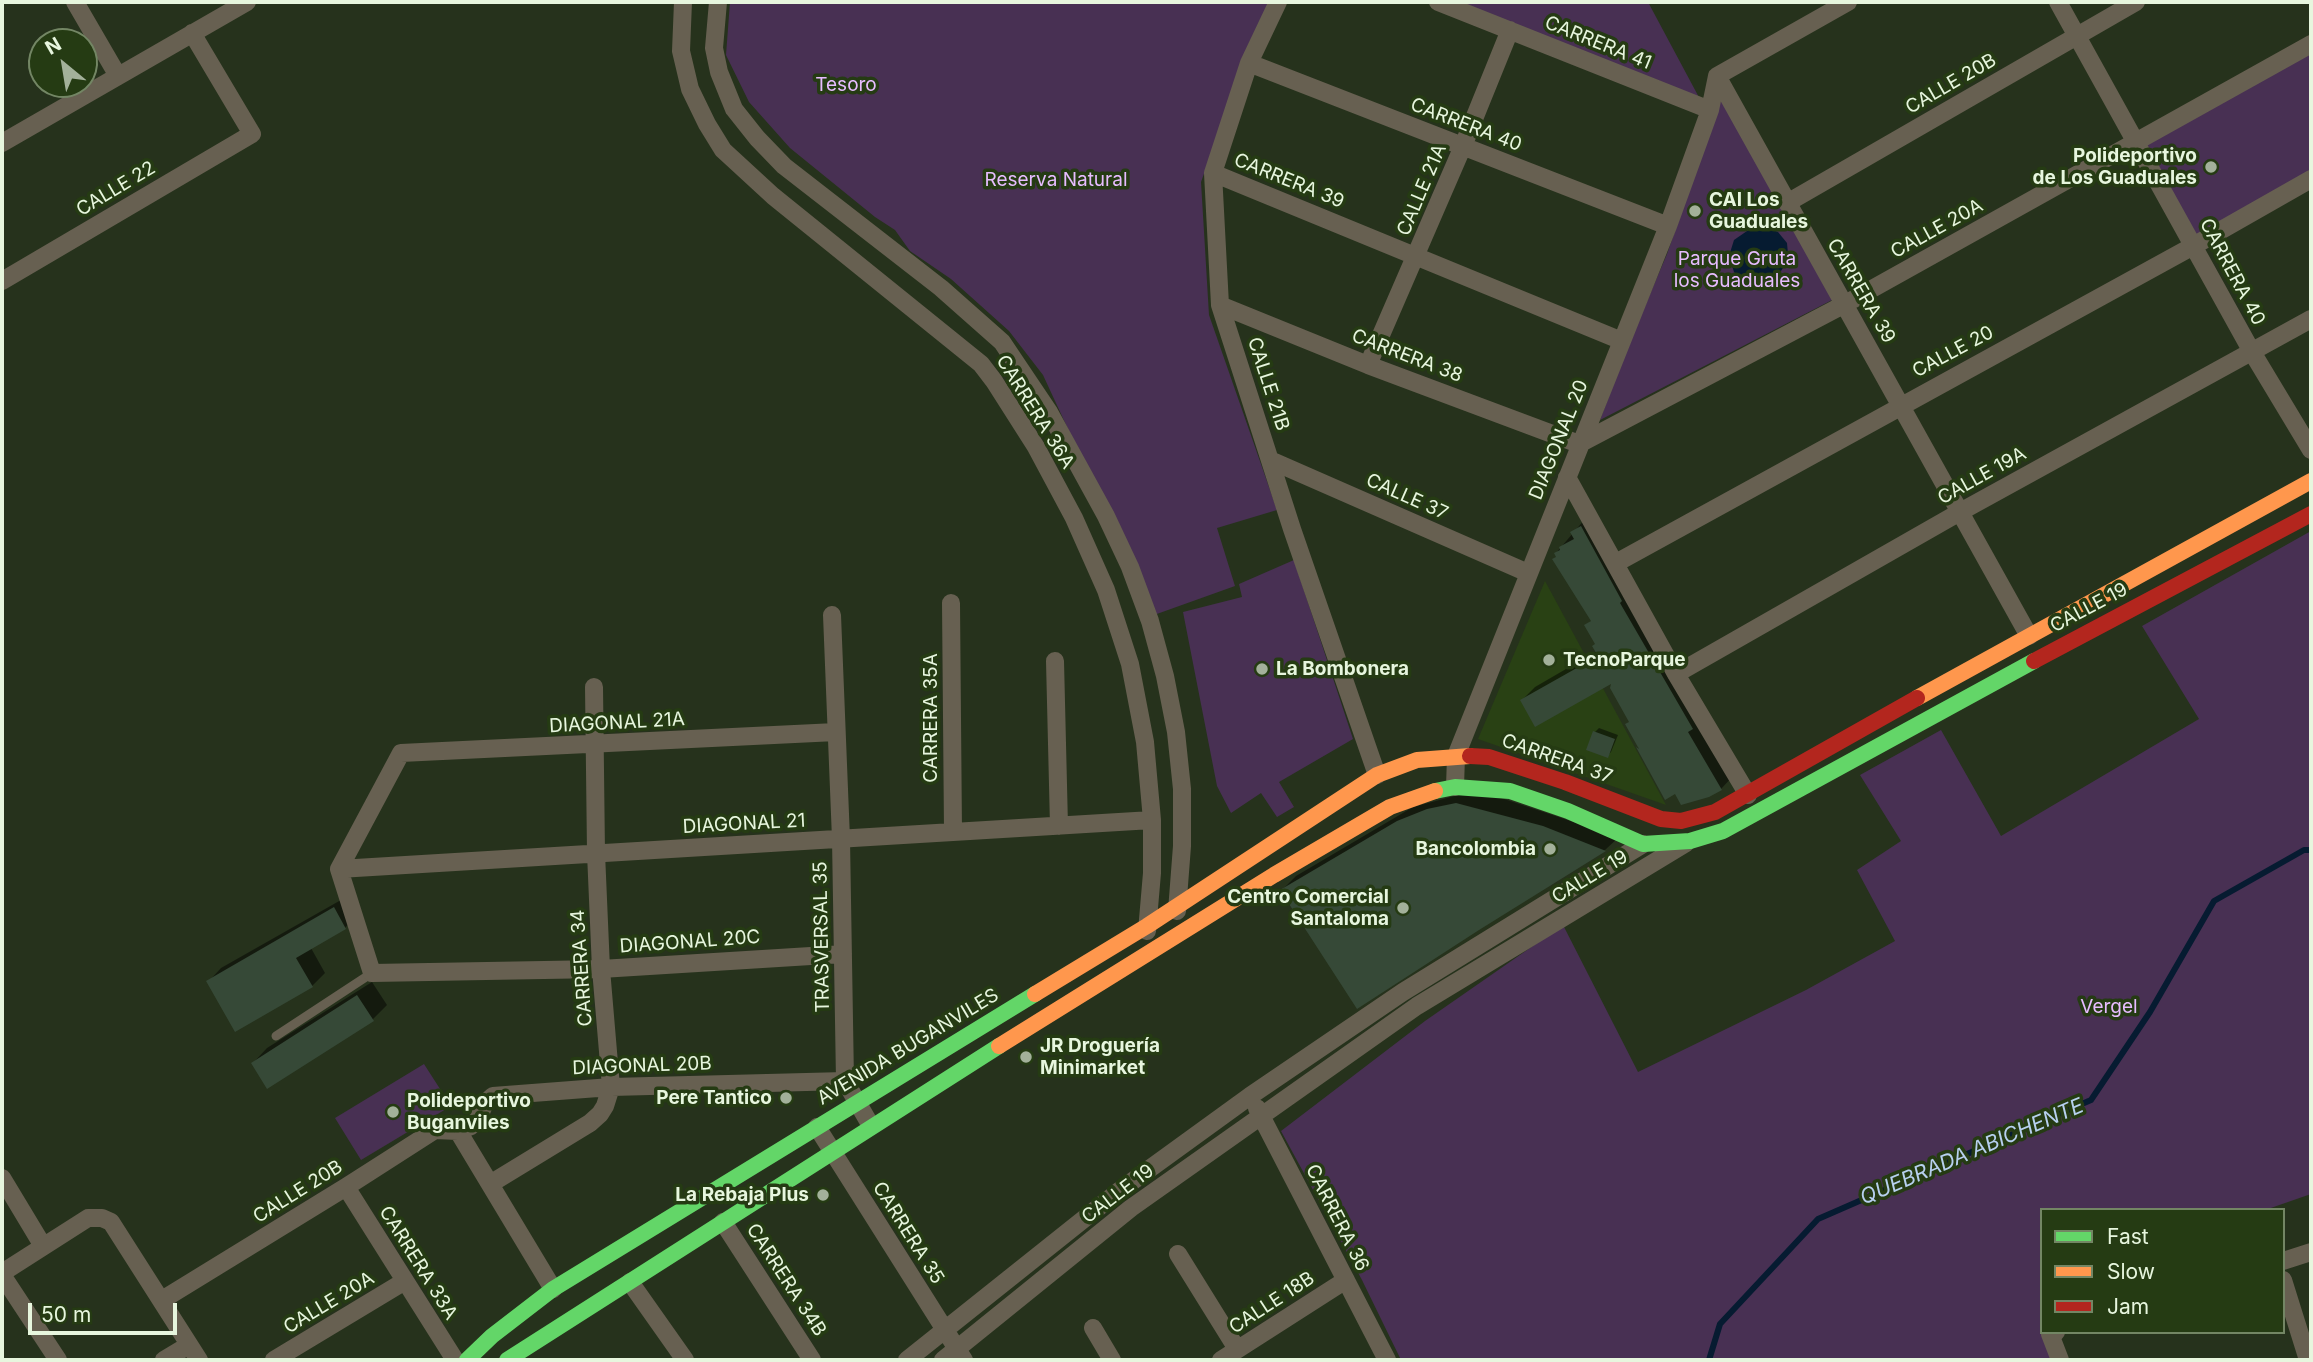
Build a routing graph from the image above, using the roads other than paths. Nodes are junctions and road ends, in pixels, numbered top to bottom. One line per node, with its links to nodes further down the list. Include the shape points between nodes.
1 (75, 2): 15 (street)
2 (247, 2): 11 (street)
3 (683, 2): 56 (street, CARRERA 36A, via 681,51 690,89 723,150 981,364 1036,447 1106,590 1133,677)
4 (718, 2): 65 (street, CARRERA 36A, via 714,48 734,108 784,166 941,288 1002,342 1049,412 1106,516 1130,567 1166,676 1182,789)
5 (1278, 2): 14 (street, CALLE 21B)
6 (1438, 2): 10 (street, CARRERA 41)
7 (1848, 2): 16 (street)
8 (2058, 2): 12 (street, CARRERA 40)
9 (2136, 2): 12 (street, CALLE 20B)
10 (1510, 30): 17 (street, CARRERA 41); 20 (street, CALLE 21A)
11 (192, 33): 15 (street); 27 (street, CALLE 22, via 252,134)
12 (2076, 36): 18 (street, CARRERA 40); 23 (street, CALLE 20B)
13 (2311, 44): 18 (street, CALLE 20A)
14 (1249, 63): 20 (street, CARRERA 40); 21 (street, CALLE 21B)
15 (118, 76): 19 (street)
16 (1717, 76): 17 (street); 23 (street, CARRERA 39)
17 (1710, 110): 24 (street, DIAGONAL 20)
18 (2136, 142): 25 (street, CARRERA 40); 28 (street, CALLE 20A)
19 (2, 143)
20 (1463, 146): 24 (street, CARRERA 40); 26 (street, CALLE 21A)
21 (1213, 173): 26 (street, CARRERA 39); 29 (street, CALLE 21B)
22 (2311, 179): 25 (street, CALLE 20)
23 (1787, 203): 28 (street, CARRERA 39)
24 (1668, 226): 31 (street, DIAGONAL 20)
25 (2195, 245): 32 (street, CARRERA 40); 34 (street, CALLE 20)
26 (1417, 255): 31 (street, CARRERA 39); 33 (street, CALLE 21A)
27 (2, 281)
28 (1845, 304): 34 (street, CARRERA 39); 35 (street, CALLE 20A)
29 (1220, 305): 33 (street, CARRERA 38); 37 (street, CALLE 21B)
30 (2311, 319): 32 (street, CALLE 19A)
31 (1622, 341): 35 (street, DIAGONAL 20)
32 (2252, 352): 36 (street, CARRERA 40); 40 (street, CALLE 19A)
33 (1368, 365): 35 (street, CARRERA 38)
34 (1901, 405): 40 (street, CARRERA 39); 42 (street, CALLE 20)
35 (1579, 444): 38 (street, DIAGONAL 20)
36 (2311, 450)
37 (1270, 460): 43 (street, CALLE 37); 53 (street, CALLE 21B)
38 (1567, 477): 42 (street); 43 (street, DIAGONAL 20)
39 (2311, 481): 46 (main road, CALLE 19)
40 (1960, 512): 46 (street, CARRERA 39); 48 (street, CALLE 19A)
41 (2311, 514): 61 (main road, CALLE 19, via 1723,831)
42 (1616, 563): 48 (street)
43 (1528, 573): 52 (street, DIAGONAL 20)
44 (951, 603): 59 (street, CARRERA 35A)
45 (832, 615): 50 (street, TRASVERSAL 35)
46 (2029, 636): 55 (main road, CALLE 19)
47 (1055, 661): 58 (street)
48 (1676, 674): 55 (street)
49 (594, 687): 51 (street, CARRERA 34)
50 (836, 732): 51 (street, DIAGONAL 21A); 60 (street, TRASVERSAL 35)
51 (596, 745): 63 (street, CARRERA 34); 64 (street, DIAGONAL 21A, via 401,753)
52 (1456, 756): 53 (main road, CARRERA 37, via 1417,760); 54 (street, DIAGONAL 20); 57 (main road, CARRERA 37, via 1489,757 1661,819)
53 (1377, 775): 65 (main road, AVENIDA BUGANVILES)
54 (1455, 787): 62 (main road, via 1510,791); 67 (main road, via 1390,807)
55 (1748, 795): 57 (main road, CALLE 19, via 1715,812)
56 (1152, 820): 58 (street, DIAGONAL 21); 66 (street, CARRERA 36A)
57 (1681, 821)
58 (1059, 826): 59 (street, DIAGONAL 21)
59 (953, 832): 60 (street, DIAGONAL 21)
60 (841, 839): 63 (street, DIAGONAL 21); 68 (street, TRASVERSAL 35)
61 (1690, 841): 62 (main road); 77 (street, CALLE 19, via 1417,1006)
62 (1643, 844): 75 (street, CALLE 19, via 1402,992)
63 (596, 853): 64 (street, DIAGONAL 21); 70 (street, CARRERA 34)
64 (339, 869): 71 (street)
65 (1178, 904): 66 (main road, AVENIDA BUGANVILES); 67 (street, CARRERA 36A)
66 (1147, 926): 69 (street, CARRERA 36A); 76 (main road, AVENIDA BUGANVILES)
67 (1173, 939): 69 (main road)
68 (843, 954): 70 (street, DIAGONAL 20C); 73 (street, TRASVERSAL 35)
69 (1143, 958): 78 (main road)
70 (601, 969): 71 (street, DIAGONAL 20C); 74 (street, CARRERA 34)
71 (372, 974): 72 (lane)
72 (276, 1036)
73 (845, 1081): 74 (street, DIAGONAL 20B); 76 (street)
74 (611, 1087): 80 (street, DIAGONAL 20B, via 493,1096 471,1126); 83 (street, via 605,1106 590,1123)
75 (1250, 1096): 77 (street, CARRERA 36); 98 (street, CALLE 19, via 1119,1191)
76 (857, 1101): 78 (street); 79 (main road, AVENIDA BUGANVILES)
77 (1262, 1118): 91 (street, CARRERA 36); 102 (street, CALLE 19, via 1131,1208)
78 (871, 1126): 81 (main road)
79 (817, 1127): 81 (street, CARRERA 35); 95 (main road, AVENIDA BUGANVILES)
80 (458, 1131): 83 (street); 84 (street, CALLE 20B, via 435,1130)
81 (833, 1150): 85 (main road); 98 (street, CARRERA 35)
82 (2, 1178): 86 (street)
83 (490, 1184): 95 (street)
84 (346, 1187): 92 (street, CARRERA 33A); 96 (street, CALLE 20B)
85 (723, 1222): 93 (main road); 111 (street, CARRERA 34B)
86 (43, 1246): 90 (street); 96 (street, via 88,1218 102,1218 110,1222)
87 (2311, 1252): 89 (street)
88 (1178, 1254): 101 (street)
89 (2285, 1260)
90 (2, 1274): 103 (street)
91 (1346, 1280): 101 (street, CALLE 18B); 115 (street, CARRERA 36)
92 (405, 1281): 106 (street, CALLE 20A); 107 (street, CARRERA 33A)
93 (630, 1282): 109 (main road); 110 (street)
94 (2285, 1286): 117 (street)
95 (553, 1289): 108 (main road, AVENIDA BUGANVILES)
96 (162, 1300): 100 (street)
97 (1093, 1328): 113 (street)
98 (944, 1331): 102 (street, CARRERA 35); 112 (street, CALLE 19)
99 (2053, 1334): 116 (street)
100 (189, 1345): 104 (street); 105 (street)
101 (1237, 1349): 114 (street, CALLE 18B)
102 (954, 1357)
103 (58, 1360)
104 (164, 1360)
105 (199, 1360)
106 (274, 1360)
107 (455, 1360)
108 (467, 1360)
109 (507, 1360)
110 (685, 1360)
111 (812, 1360)
112 (906, 1360)
113 (1112, 1360)
114 (1221, 1360)
115 (1387, 1360)
116 (2060, 1360)
117 (2308, 1360)

